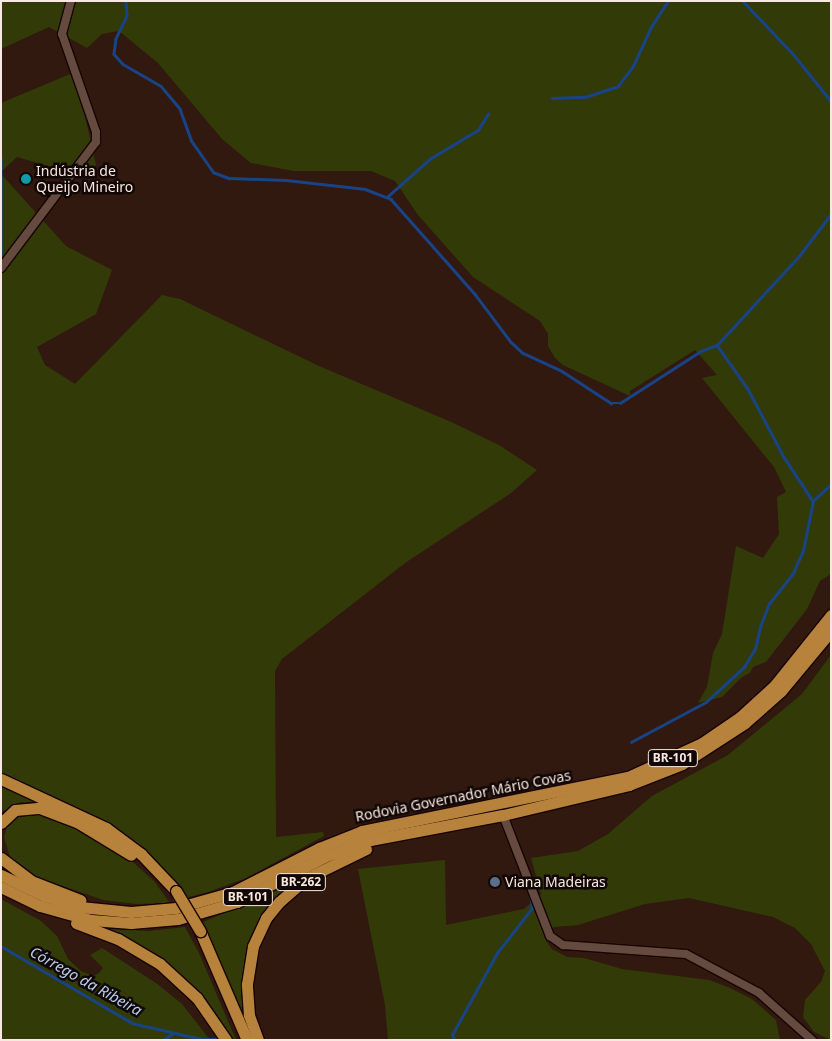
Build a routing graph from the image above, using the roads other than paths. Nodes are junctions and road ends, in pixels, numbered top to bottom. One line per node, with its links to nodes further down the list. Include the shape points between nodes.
1 (71, 1): 2 (street, via 62,34 96,142)
2 (1, 268)
3 (831, 615): 13 (highway, Rodovia Governador Mário Covas / BR-101, via 785,673 746,712 702,743 662,764 610,782 362,831 319,848 233,892 191,905)
4 (831, 631): 6 (highway, Rodovia Governador Mário Covas / BR-101, via 804,666 762,710 728,736 682,764 629,785)
5 (1, 779): 12 (highway, via 106,828 141,854)
6 (503, 815): 7 (highway, Rodovia Governador Mário Covas / BR-101); 19 (street, via 550,936 564,945 686,954 759,993)
7 (466, 822): 11 (highway, Rodovia Governador Mário Covas / BR-101, via 351,846 237,902 178,919 131,923 91,920 52,910); 18 (highway, BR-262, via 406,836 342,858 305,879 279,902 261,927 249,965 247,1003)
8 (1, 823): 12 (highway, via 15,810 40,808 78,822 122,849)
9 (1, 858): 13 (highway, via 31,881 73,898 118,908)
10 (1, 875): 13 (highway, Rodovia Governador Mário Covas / BR-101, via 32,891 74,905 118,912)
11 (5, 890): 15 (highway, via 44,912 103,932 146,954 191,992)
12 (173, 894): 14 (highway, bridge)
13 (155, 911)
14 (197, 933): 16 (highway); 17 (highway)
15 (226, 1040)
16 (240, 1040)
17 (247, 1040)
18 (258, 1040)
19 (812, 1040)

